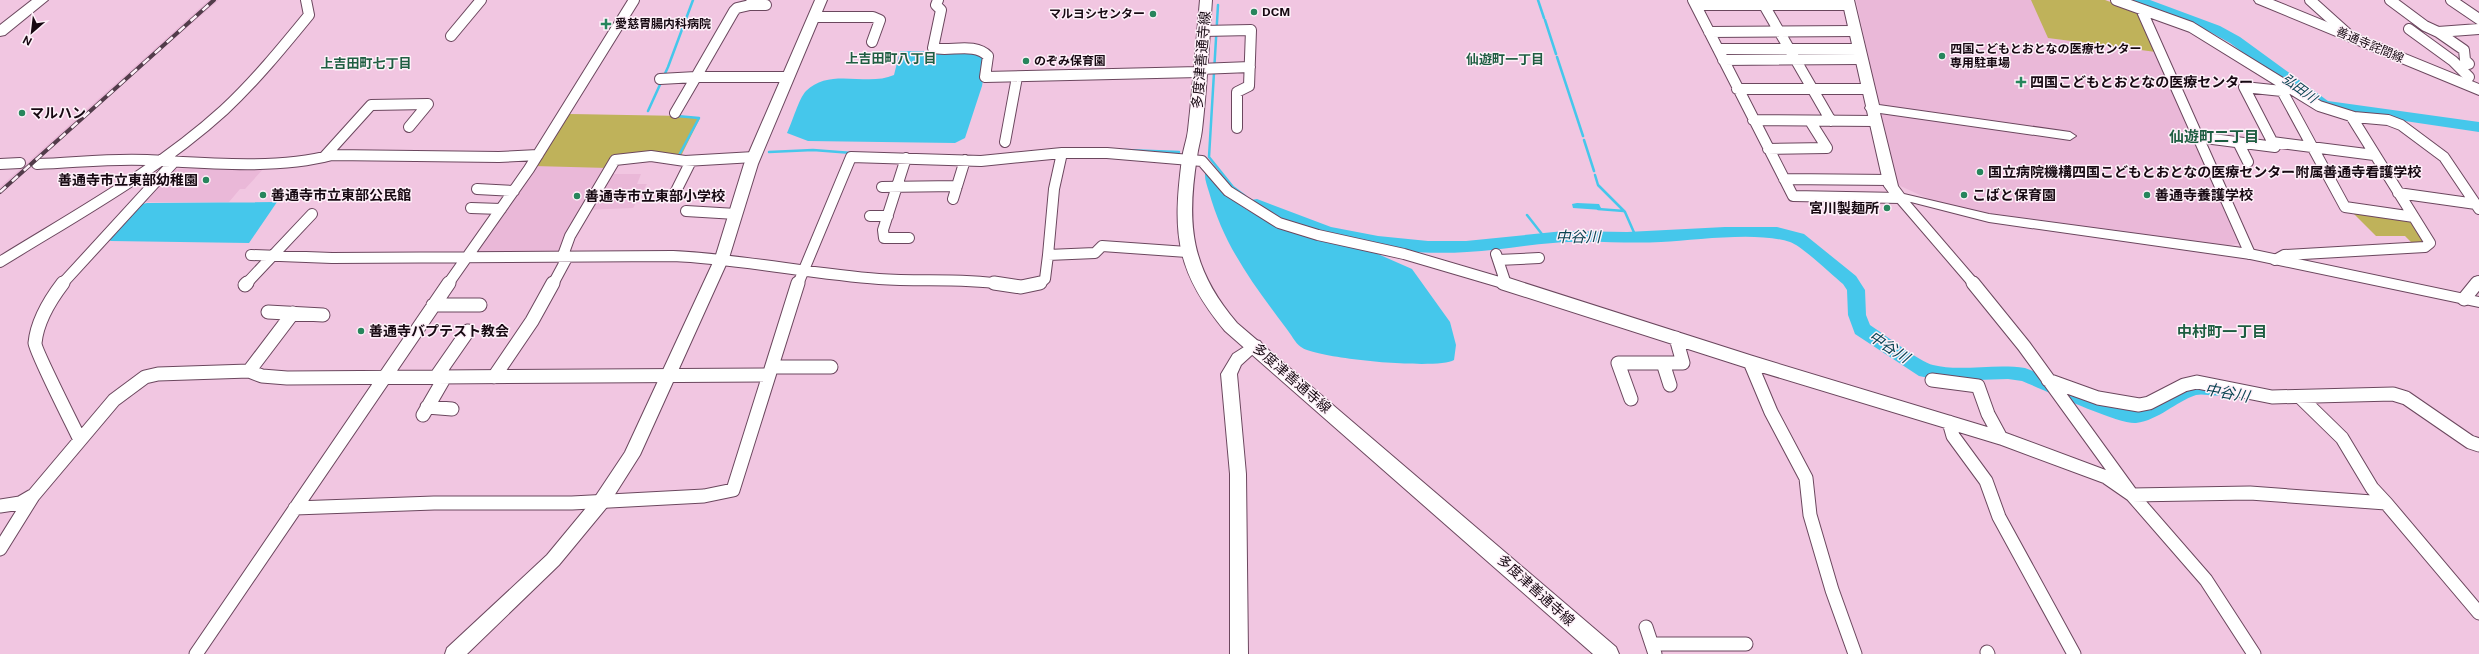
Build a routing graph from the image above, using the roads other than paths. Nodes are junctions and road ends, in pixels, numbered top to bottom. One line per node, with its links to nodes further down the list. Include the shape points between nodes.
1 (41, 0): 26 (main road)
2 (306, 0): 73 (street, via 309,15 251,84)
3 (481, 0): 29 (street)
4 (634, 0): 68 (street)
5 (821, 0): 19 (street)
6 (938, 0): 43 (street, via 936,5 941,10 934,48 972,49 984,52 988,56 985,77)
7 (1206, 0): 23 (main road, 多度津善通寺線)
8 (2116, 0): 18 (street)
9 (2261, 0): 30 (main road, 善通寺詫間線)
10 (2310, 0): 30 (street)
11 (2390, 0): 28 (street, via 2425,26)
12 (2451, 0): 20 (street)
13 (751, 2): 17 (street); 41 (street, via 734,11)
14 (1849, 2): 16 (street); 25 (street)
15 (1694, 3): 16 (street); 27 (street)
16 (1762, 3): 24 (street)
17 (766, 5)
18 (2141, 9): 49 (street, via 2191,27); 61 (street)
19 (814, 17): 31 (street, via 873,17 880,20); 42 (street)
20 (2479, 19)
21 (2409, 29): 44 (street)
22 (2479, 29): 28 (street)
23 (1212, 31): 38 (street, via 1251,30); 39 (main road, 多度津善通寺線)
24 (1779, 31): 25 (street); 27 (street); 33 (street)
25 (1855, 31): 34 (street)
26 (0, 32)
27 (1709, 32): 32 (street)
28 (2438, 32): 37 (street, via 2464,50 2464,60)
29 (451, 36)
30 (2350, 36): 40 (main road, 善通寺詫間線)
31 (872, 42)
32 (1718, 49): 33 (street); 36 (street)
33 (1789, 49): 34 (street); 35 (street)
34 (1860, 54): 35 (street); 48 (street)
35 (1795, 59): 36 (street); 47 (street)
36 (1723, 60): 46 (street)
37 (2469, 64)
38 (1250, 67): 39 (street); 59 (street, via 1249,86 1237,92)
39 (1206, 69): 43 (street); 75 (main road, 多度津善通寺線)
40 (2444, 76): 44 (street); 50 (main road, 善通寺詫間線)
41 (696, 77): 42 (street); 45 (street); 52 (street)
42 (787, 77): 70 (street)
43 (1017, 77): 62 (street)
44 (2474, 77)
45 (662, 79)
46 (1738, 89): 47 (street); 54 (street)
47 (1812, 89): 48 (street); 56 (street)
48 (1867, 89): 51 (street)
49 (2286, 89): 53 (street, via 2319,106); 64 (street, via 2244,87); 65 (street)
50 (2479, 90)
51 (1871, 108): 57 (street); 60 (street)
52 (675, 114)
53 (2351, 116): 69 (street); 93 (street, via 2388,120 2402,125 2444,157)
54 (1753, 120): 55 (street); 66 (street)
55 (1810, 121): 56 (street); 66 (street, via 1826,148)
56 (1831, 121): 57 (street)
57 (1875, 121): 83 (street)
58 (409, 126): 71 (street, via 428,104 371,105)
59 (1237, 128)
60 (2070, 136)
61 (2197, 137): 63 (street); 104 (street)
62 (1005, 142)
63 (2238, 142): 64 (street, via 2275,147); 77 (street)
64 (2272, 142): 65 (street)
65 (2312, 147): 69 (street); 101 (street, via 2345,207)
66 (1768, 149): 82 (street)
67 (1062, 153): 74 (street, via 981,161); 75 (street, via 1108,153); 106 (street, via 1054,189)
68 (538, 155): 71 (street); 88 (street)
69 (2374, 155): 89 (street)
70 (754, 156): 76 (street); 98 (street)
71 (324, 157): 79 (street, via 289,162)
72 (906, 158): 74 (street); 84 (street); 114 (street, via 851,158)
73 (161, 160): 79 (street); 81 (street); 113 (street)
74 (965, 160): 85 (street)
75 (1189, 160): 103 (main road, 多度津善通寺線, via 1184,225); 116 (street, via 1202,161 1228,192 1279,223 1404,254)
76 (691, 161): 90 (street); 109 (street, via 651,156 616,160 570,236)
77 (2248, 162)
78 (20, 163): 80 (street)
79 (173, 163): 145 (street, via 71,273 54,294 39,324 35,345)
80 (0, 164)
81 (37, 164)
82 (1784, 179): 83 (street); 91 (street, via 1793,196)
83 (1890, 180): 91 (street)
84 (897, 186): 85 (street); 86 (street); 100 (street)
85 (957, 186): 92 (street)
86 (882, 187)
87 (477, 189): 88 (street)
88 (514, 191): 95 (street)
89 (2398, 194): 93 (street); 101 (street)
90 (674, 195)
91 (1900, 198): 104 (street, via 1911,198 1989,218); 138 (street, via 1950,254 2024,346)
92 (952, 199)
93 (2478, 206)
94 (471, 208): 95 (street)
95 (501, 210): 108 (street)
96 (686, 211): 98 (street)
97 (312, 214): 107 (street)
98 (736, 214): 110 (street)
99 (870, 216): 100 (street)
100 (888, 216): 102 (street, via 883,230 884,238)
101 (2414, 217): 112 (street, via 2430,243 2425,247 2284,255)
102 (909, 238)
103 (1187, 252): 106 (street, via 1102,246 1094,253); 127 (main road, 多度津善通寺線, via 1194,271 1218,313 1231,327)
104 (2250, 254): 112 (street)
105 (251, 255): 107 (street)
106 (1048, 255): 114 (street, via 1045,279 1038,285 1021,287 959,280 879,279)
107 (273, 256): 108 (street); 117 (street)
108 (468, 256): 109 (street); 120 (street)
109 (565, 258): 110 (street); 135 (street, via 532,321)
110 (722, 258): 114 (street); 133 (street)
111 (1539, 258): 116 (street, via 1497,257)
112 (2275, 260): 118 (street)
113 (0, 262)
114 (803, 268): 132 (street)
115 (2479, 281): 118 (street)
116 (1506, 284): 126 (street)
117 (245, 285)
118 (2464, 299): 119 (street)
119 (2479, 302)
120 (433, 305): 121 (street); 136 (street)
121 (480, 305)
122 (268, 312): 123 (street)
123 (293, 313): 124 (street); 131 (street)
124 (322, 315)
125 (468, 331): 134 (street)
126 (1676, 338): 128 (street); 129 (street, via 1683,363)
127 (1255, 345): 161 (street, via 1237,359 1229,374 1238,474); 162 (main road, 多度津善通寺線)
128 (1750, 362): 143 (street); 163 (street, via 1771,412 1806,478 1810,515 1832,590)
129 (1663, 363): 139 (street); 141 (street, via 1618,363)
130 (831, 367): 132 (street)
131 (249, 370): 136 (street, via 262,376 287,378); 145 (street, via 158,374 145,377 114,400)
132 (771, 371): 133 (street); 149 (street, via 733,490 704,496)
133 (670, 375): 135 (street, via 630,378); 149 (street, via 632,455)
134 (440, 377): 135 (street); 136 (street); 142 (street, via 425,411)
135 (494, 377)
136 (382, 378): 152 (street)
137 (1932, 380): 144 (street, via 1978,386 1988,414)
138 (2046, 380): 140 (street, via 2114,402 2136,404 2148,404 2184,383 2197,382 2272,397); 147 (street)
139 (1670, 385)
140 (2300, 397): 146 (street, via 2393,394 2406,398 2470,442); 150 (street, via 2342,438 2372,488)
141 (1631, 399)
142 (452, 408)
143 (1949, 422): 144 (street); 164 (street, via 1953,436 1986,481 1999,517)
144 (2001, 438): 147 (street, via 2106,477)
145 (80, 440): 148 (street)
146 (2479, 445)
147 (2132, 495): 150 (street, via 2250,493); 165 (street, via 2206,580)
148 (33, 496): 151 (street, via 20,503); 153 (street)
149 (601, 502): 152 (street, via 434,503); 160 (street, via 553,560)
150 (2386, 503): 154 (street)
151 (0, 506)
152 (294, 508): 159 (street)
153 (0, 549)
154 (2479, 613)
155 (1646, 627): 157 (street)
156 (1746, 644): 158 (street)
157 (1654, 649): 158 (street)
158 (1717, 649)
159 (196, 654)
160 (454, 654)
161 (1239, 654)
162 (1608, 654)
163 (1855, 654)
164 (2074, 654)
165 (2254, 654)

